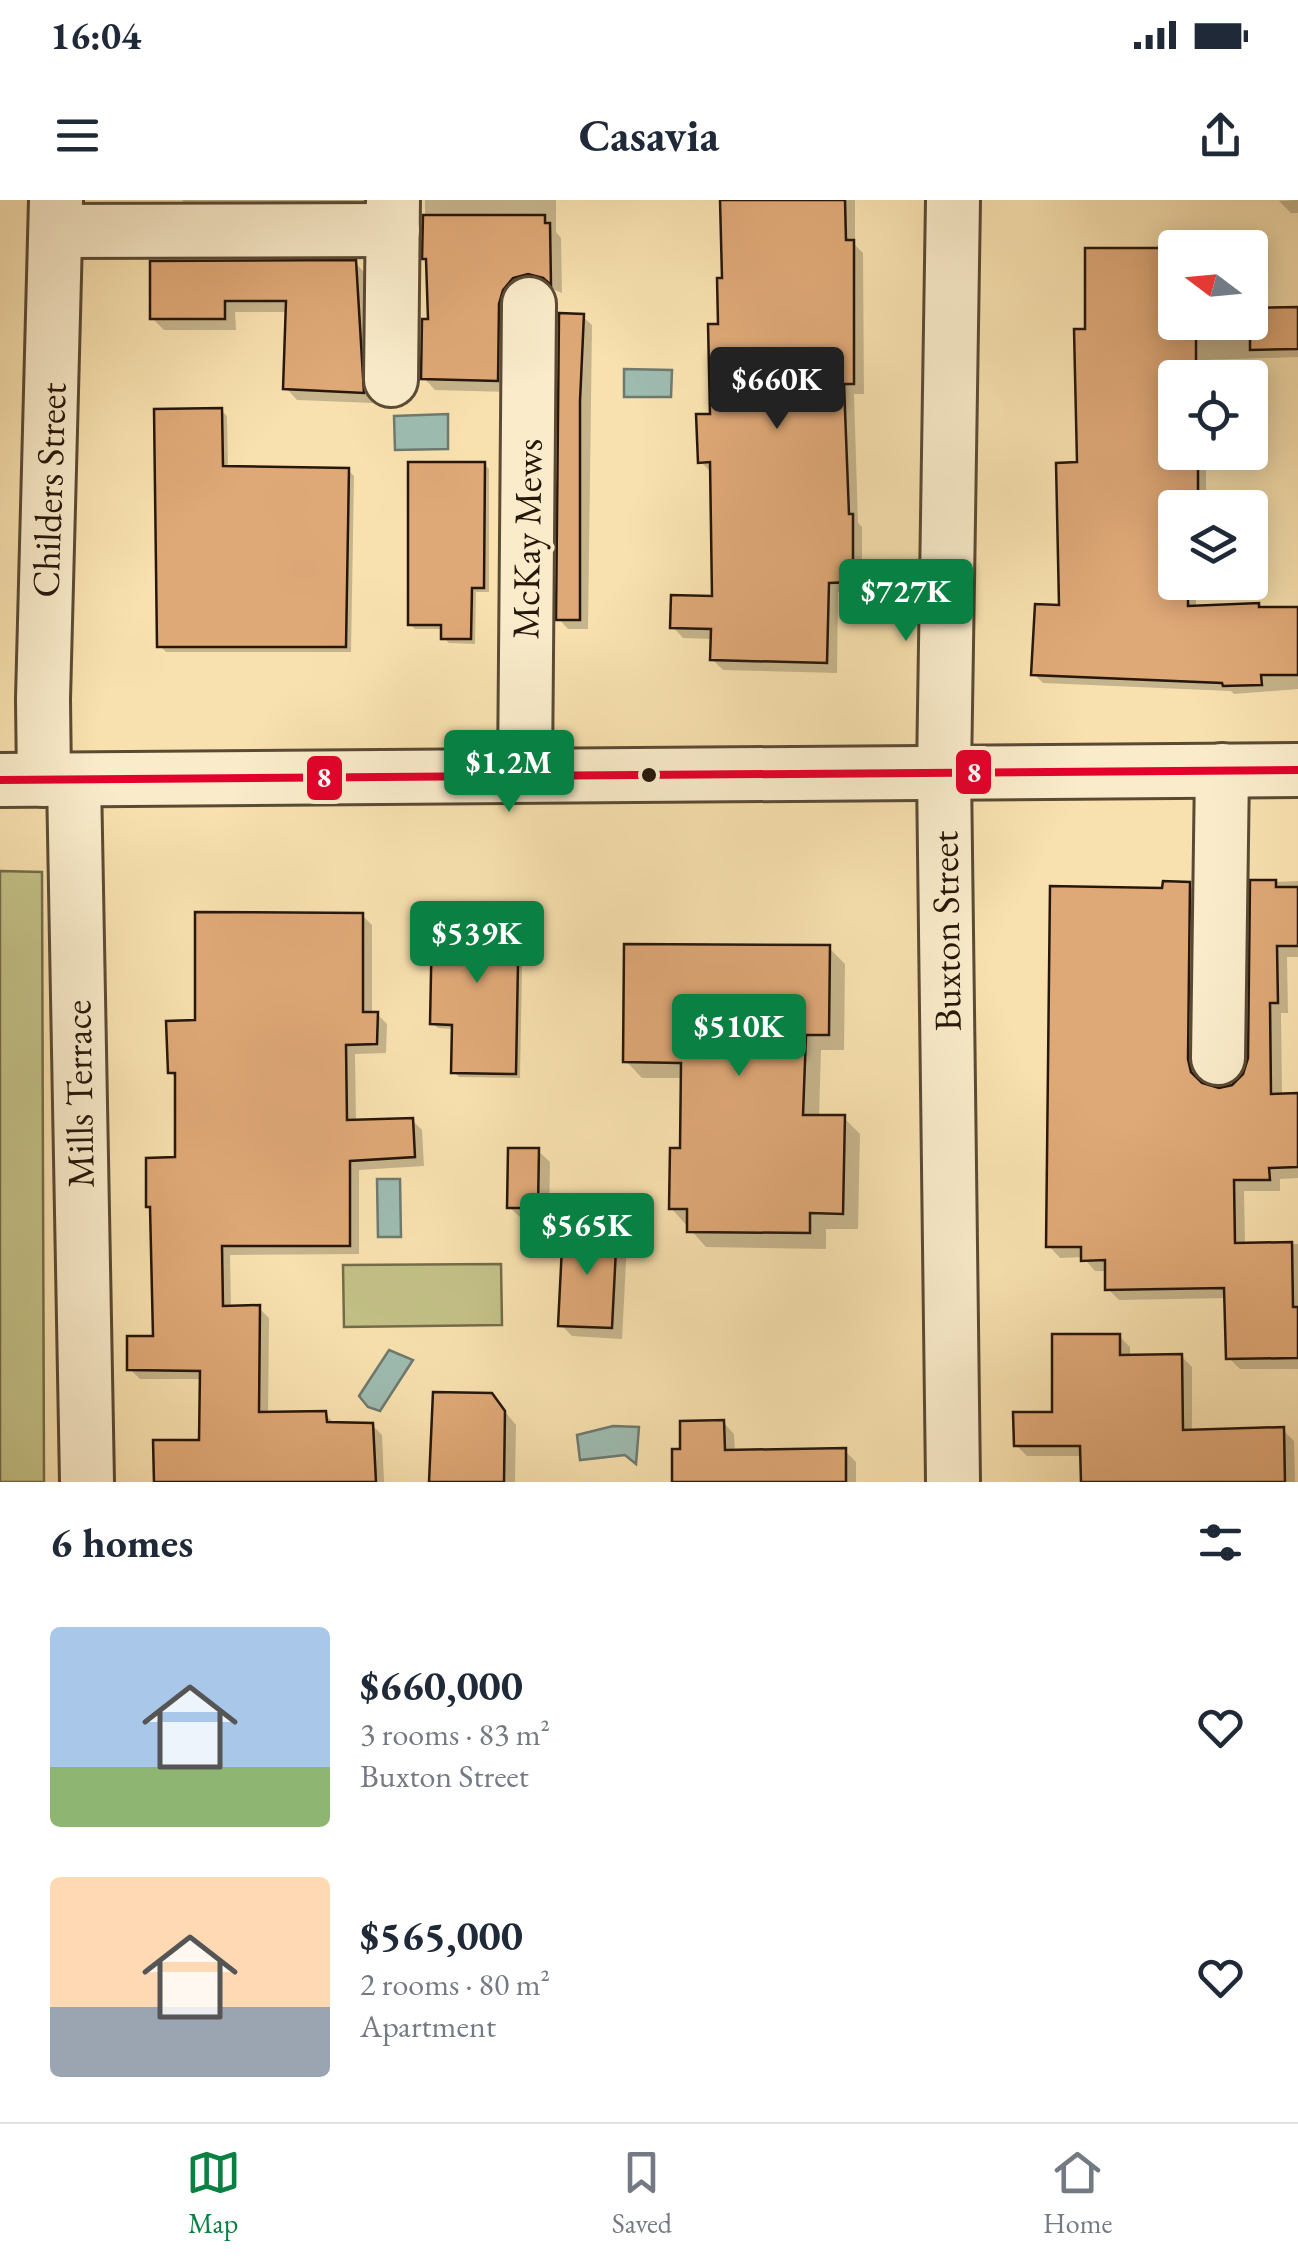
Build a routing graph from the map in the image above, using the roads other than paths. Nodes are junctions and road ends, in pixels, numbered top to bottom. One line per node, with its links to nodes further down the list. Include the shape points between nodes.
1 (953, 200): 8 (street, Buxton Street)
2 (393, 215): 3 (street); 5 (street)
3 (56, 216): 10 (street, Childers Street)
4 (529, 304): 9 (street, McKay Mews)
5 (392, 380)
6 (1222, 770): 7 (street); 8 (street); 11 (street)
7 (1298, 770)
8 (944, 773): 9 (street); 13 (street, Buxton Street)
9 (526, 774): 10 (street)
10 (40, 780): 12 (street, Mills Terrace)
11 (1218, 1058)
12 (86, 1482)
13 (953, 1482)

